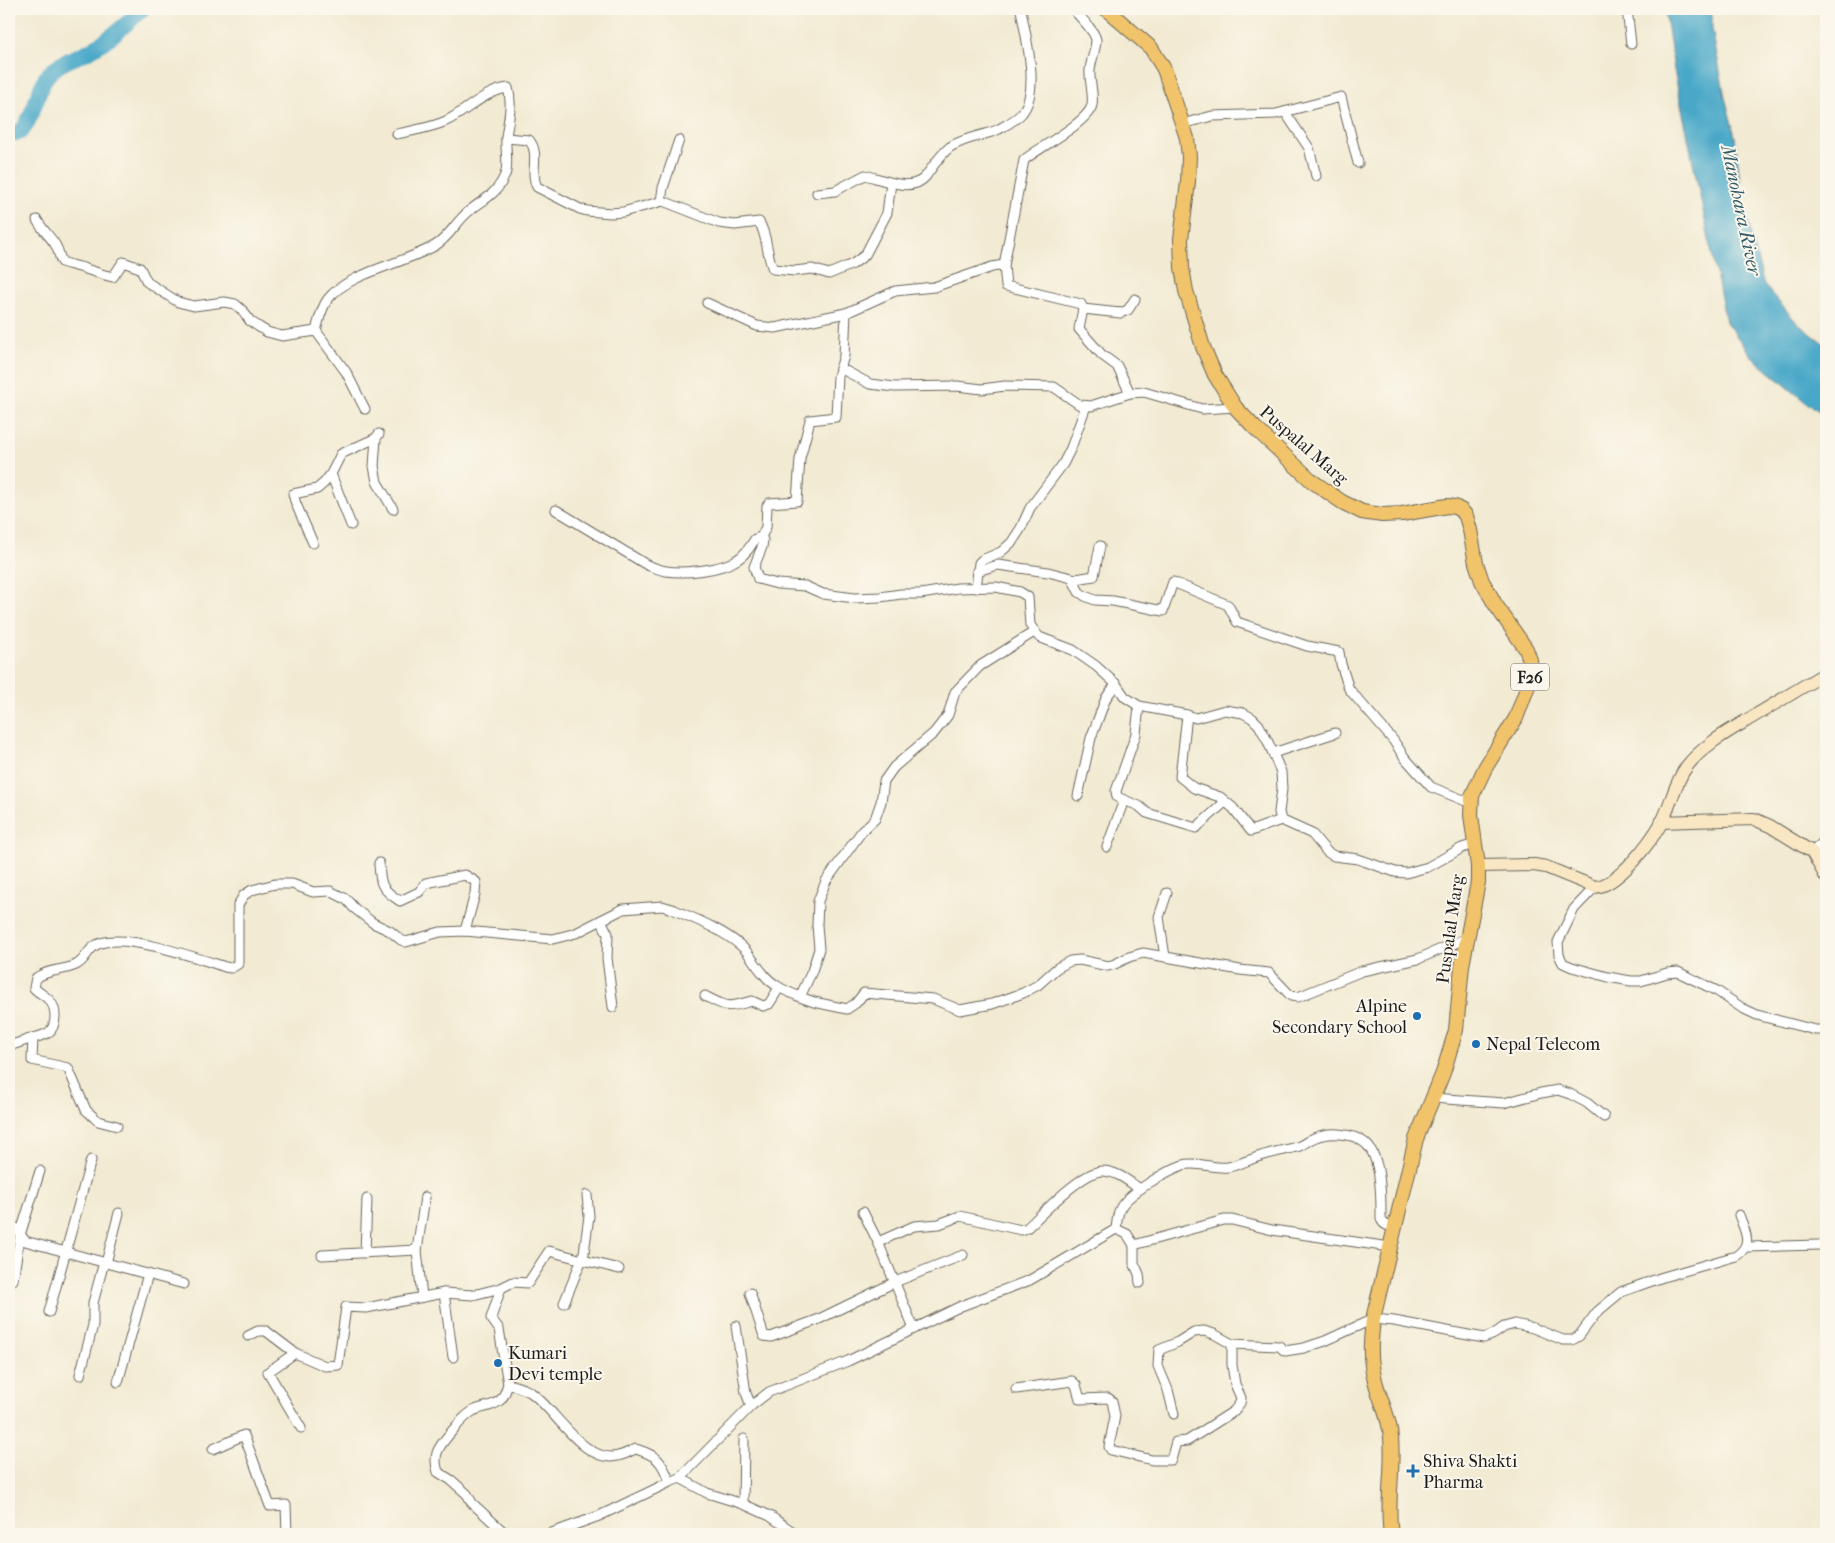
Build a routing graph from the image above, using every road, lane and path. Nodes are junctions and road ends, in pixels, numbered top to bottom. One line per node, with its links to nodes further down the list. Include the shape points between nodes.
1 (1021, 9): 13 (street, via 1031,79 1028,102 1023,112 1013,122 950,148 918,183)
2 (1073, 9): 17 (street, via 1096,41 1090,74 1092,107 1085,116 1024,160)
3 (1106, 9): 7 (main road, Puspalal Marg / F26, via 1151,48 1164,69)
4 (1627, 9): 5 (street)
5 (1631, 44)
6 (1284, 112): 7 (street, via 1212,116); 11 (street, via 1341,96); 12 (street, via 1309,148)
7 (1182, 124): 26 (main road, Puspalal Marg / F26, via 1189,157 1181,239 1186,291 1203,348)
8 (397, 134): 9 (street, via 448,120 481,99 508,88 510,113)
9 (506, 138): 15 (street, via 529,140 535,150 537,187 580,209 622,212); 22 (street, via 504,176 490,197 468,212 436,245 358,277 335,292 322,308)
10 (679, 140): 15 (street, via 663,188)
11 (1358, 163)
12 (1316, 176)
13 (892, 183): 14 (street, via 865,175 835,191); 15 (street, via 887,212 865,255 829,274 812,269 773,269 759,222 735,225 718,222)
14 (817, 194)
15 (662, 201)
16 (37, 220): 22 (street, via 58,249 62,262 69,265 113,277 123,262 140,268 147,282 178,302 194,306 224,302 235,304 250,321 267,332 282,336)
17 (1004, 265): 20 (street, via 1006,286 1081,304); 21 (street, via 934,287 895,291)
18 (1135, 299): 20 (street, via 1128,310 1120,313)
19 (707, 303): 21 (street, via 757,326 775,328)
20 (1083, 309): 24 (street, via 1079,329 1102,355 1117,366)
21 (846, 313): 23 (street, via 844,356)
22 (316, 330): 27 (street, via 346,372)
23 (840, 368): 25 (street, via 870,384 895,387 957,386 982,390 1005,386 1054,387); 32 (street, via 836,417 810,420 800,459 797,501 769,503 766,527)
24 (1130, 393): 25 (street); 26 (street, via 1144,392 1202,409)
25 (1086, 406): 35 (street, via 1063,464 1030,508 1012,542 1001,552 979,563)
26 (1234, 407): 48 (main road, Puspalal Marg / F26, via 1312,482 1362,512 1382,515 1447,506 1455,507 1466,516 1482,581 1526,649 1531,671 1516,718 1477,781)
27 (365, 409)
28 (331, 474): 29 (street, via 341,454 377,436 374,473); 31 (street); 33 (street, via 317,489 293,494)
29 (394, 510)
30 (556, 510): 32 (street, via 647,565 664,571 722,566 737,560 755,539)
31 (351, 525)
32 (761, 537): 37 (street, via 762,547 754,567 758,578 765,582 798,584 823,594 855,598)
33 (313, 543)
34 (1100, 546): 36 (street, via 1094,576)
35 (977, 571): 36 (street, via 998,565); 37 (street)
36 (1072, 578): 48 (street, via 1079,592 1096,600 1163,611 1173,582 1228,605 1237,622 1307,646 1339,652 1348,689 1405,758 1431,787)
37 (976, 588): 38 (street, via 996,587 1028,597 1030,625)
38 (1034, 632): 40 (street, via 1073,650); 66 (street, via 980,666 955,692 948,715 934,733 894,767 884,781 876,820 862,832 826,881 818,901 819,949)
39 (1826, 673): 50 (street, via 1722,736 1694,758 1686,767)
40 (1116, 684): 41 (street, via 1125,697); 45 (street, via 1106,698 1091,738)
41 (1139, 706): 42 (street); 46 (street, via 1136,734 1116,791 1117,797)
42 (1187, 715): 44 (street, via 1202,718 1225,710 1244,713 1259,725); 47 (street, via 1180,777 1194,788)
43 (1335, 733): 44 (street)
44 (1273, 753): 49 (street, via 1281,772)
45 (1078, 796)
46 (1124, 800): 47 (street, via 1147,813 1196,828); 53 (street)
47 (1225, 802): 49 (street, via 1251,831)
48 (1471, 803): 52 (main road, Puspalal Marg / F26)
49 (1281, 820): 52 (street, via 1312,834 1334,856 1358,859 1395,872 1406,873 1428,867)
50 (1662, 822): 54 (street, via 1754,819); 58 (street, via 1622,872 1602,886)
51 (1826, 840): 54 (street)
52 (1476, 844): 56 (main road, Puspalal Marg / F26)
53 (1107, 847)
54 (1812, 852): 57 (street)
55 (379, 863): 61 (street, via 380,883 387,893 400,901 420,892 426,883 465,875 476,882)
56 (1478, 866): 58 (street, via 1546,867); 62 (main road, Puspalal Marg / F26)
57 (1826, 877)
58 (1595, 886): 68 (street, via 1574,909 1558,942 1563,962 1631,981 1678,972 1758,1015)
59 (1167, 893): 63 (street, via 1159,917)
60 (601, 920): 61 (street, via 576,933 553,939); 64 (street, via 635,907 672,909 736,942); 67 (street, via 608,934)
61 (465, 931): 69 (street, via 440,932 406,942 373,922 338,894 323,890 313,892 292,884 275,884 252,890 240,900 238,964 235,966 225,967 164,949 109,941 90,948 75,965 42,973 36,978 34,988 49,1000 55,1014 53,1028)
62 (1467, 938): 63 (street, via 1418,959 1362,971 1298,997 1291,996 1269,973); 71 (main road, Puspalal Marg / F26, via 1456,1030)
63 (1165, 957): 66 (street, via 1143,953 1108,966 1070,961 1022,993 992,1004 960,1010 922,997 864,993 847,1008)
64 (779, 988): 65 (street, via 769,1004 763,1006 752,1001 725,1007); 66 (street)
65 (705, 996)
66 (800, 997)
67 (613, 1006)
68 (1826, 1030)
69 (33, 1038): 70 (street); 73 (street, via 32,1060 68,1068 86,1110 98,1122)
70 (9, 1046)
71 (1432, 1098): 72 (street, via 1504,1103 1558,1090 1579,1098); 84 (main road, Puspalal Marg / F26, via 1416,1139)
72 (1604, 1117)
73 (117, 1126)
74 (91, 1160): 93 (street)
75 (40, 1172): 86 (street)
76 (1140, 1189): 84 (street, via 1183,1165 1230,1166 1302,1145 1315,1137 1339,1134 1361,1140 1372,1150 1378,1169 1381,1219 1387,1226); 85 (street, via 1120,1208); 87 (street, via 1116,1173 1100,1171 1083,1177 1021,1230 960,1216 939,1224 914,1226)
77 (588, 1195): 97 (street, via 589,1216)
78 (425, 1197): 92 (street)
79 (367, 1199): 94 (street)
80 (863, 1212): 87 (street)
81 (119, 1213): 98 (street)
82 (1739, 1215): 91 (street)
83 (9, 1227): 86 (street, via 16,1228)
84 (1396, 1227): 90 (main road, Puspalal Marg / F26)
85 (1116, 1229): 88 (street, via 1127,1234); 113 (street, via 1030,1280 961,1306)
86 (20, 1235): 93 (street, via 25,1241); 101 (street)
87 (878, 1242): 102 (street)
88 (1134, 1245): 90 (street, via 1232,1220 1272,1230); 104 (street, via 1134,1263)
89 (1819, 1245): 91 (street)
90 (1390, 1247): 111 (main road, Puspalal Marg / F26)
91 (1746, 1247): 111 (street, via 1736,1256 1621,1292 1597,1312 1580,1336 1572,1340 1520,1325 1510,1325 1484,1338)
92 (416, 1250): 94 (street); 108 (street)
93 (65, 1252): 98 (street); 110 (street)
94 (365, 1253): 95 (street)
95 (322, 1255)
96 (963, 1255): 102 (street)
97 (583, 1260): 99 (street); 105 (street, via 549,1250 528,1283 513,1282); 109 (street)
98 (105, 1263): 100 (street); 118 (street, via 93,1303 93,1325)
99 (619, 1269)
100 (148, 1274): 103 (street); 119 (street)
101 (13, 1280)
102 (895, 1282): 107 (street, via 817,1320 771,1337 764,1336); 113 (street)
103 (184, 1284)
104 (1140, 1284)
105 (501, 1288): 106 (street, via 473,1295); 120 (street, via 491,1318 499,1329)
106 (444, 1293): 108 (street); 117 (street)
107 (750, 1294)
108 (422, 1297): 116 (street, via 366,1308 346,1307 338,1365 325,1366)
109 (564, 1303)
110 (49, 1312)
111 (1373, 1319): 115 (street, via 1304,1348 1285,1351 1279,1346); 134 (main road, Puspalal Marg / F26, via 1371,1362 1392,1440)
112 (736, 1326): 122 (street, via 746,1393)
113 (914, 1329): 122 (street, via 848,1361 769,1392)
114 (248, 1336): 116 (street, via 266,1331)
115 (1232, 1344): 121 (street, via 1232,1366 1240,1403 1187,1441 1176,1442 1171,1460 1152,1460 1111,1450 1112,1401 1108,1398 1080,1399 1072,1381); 123 (street, via 1204,1331 1194,1332 1159,1350 1158,1366)
116 (295, 1353): 124 (street, via 268,1372)
117 (453, 1357)
118 (80, 1375)
119 (118, 1382)
120 (508, 1384): 128 (street, via 537,1397 581,1443 599,1455 616,1457 636,1449 654,1455); 131 (street, via 501,1400 475,1410 460,1423 437,1451 435,1463 438,1472 467,1494 472,1503)
121 (1016, 1389)
122 (751, 1406): 127 (street)
123 (1174, 1414)
124 (300, 1428)
125 (744, 1440): 129 (street)
126 (213, 1449): 130 (street, via 244,1435 270,1506 286,1505)
127 (680, 1478): 128 (street); 129 (street, via 707,1492)
128 (670, 1482): 132 (street, via 599,1516)
129 (743, 1504): 133 (street, via 770,1516)
130 (288, 1534)
131 (506, 1534)
132 (549, 1534)
133 (796, 1534)
134 (1391, 1534)

